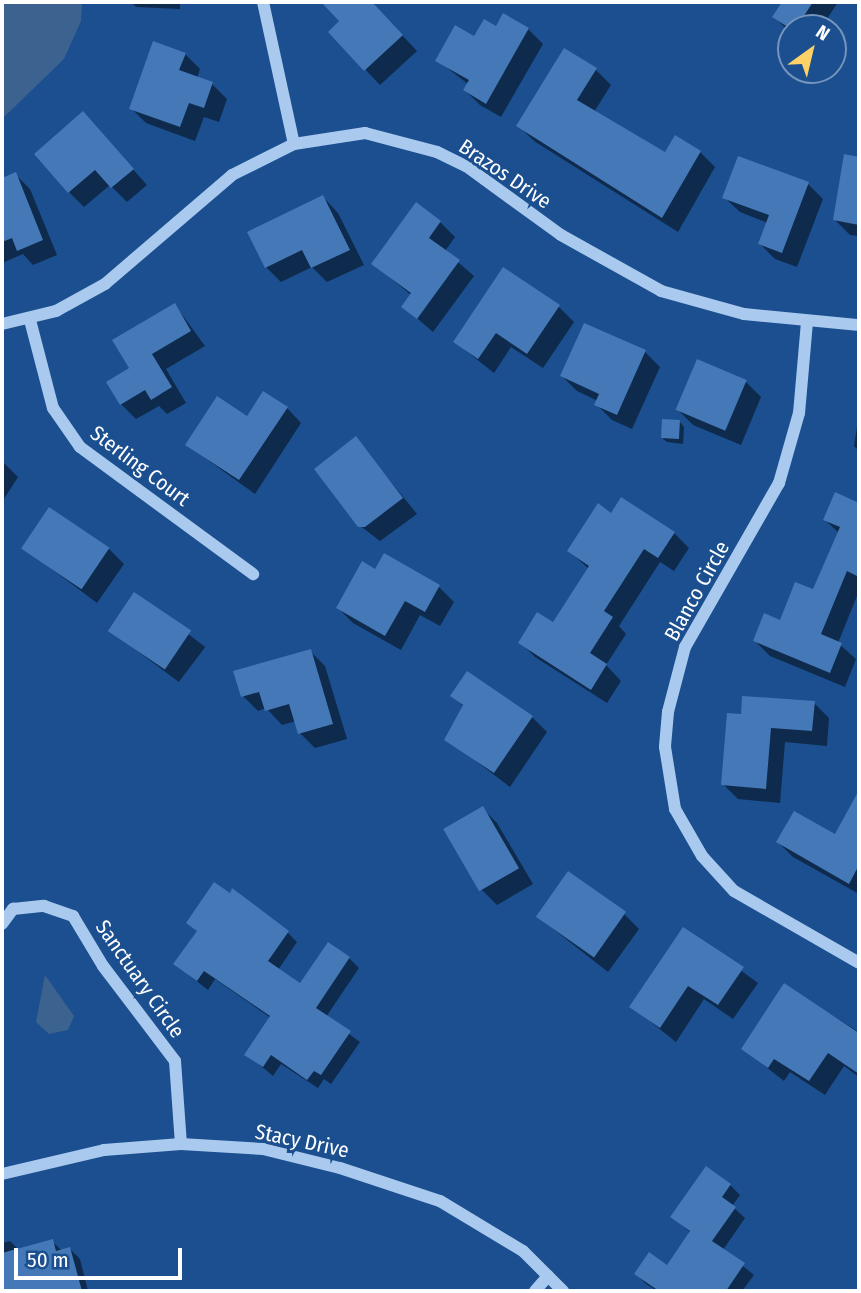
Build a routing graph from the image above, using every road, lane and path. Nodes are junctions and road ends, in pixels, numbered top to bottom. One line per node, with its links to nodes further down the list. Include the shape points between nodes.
1 (263, 2): 2 (street)
2 (294, 144): 3 (street, Brazos Drive, via 232,175 105,284); 4 (street, Brazos Drive, via 365,133 437,152 466,166 561,235 661,291 744,314)
3 (30, 320): 5 (street, Brazos Drive); 7 (street, Sterling Court, via 53,408 80,447)
4 (807, 322): 6 (street, Brazos Drive); 9 (street, Blanco Circle, via 799,413 779,483 685,647 668,712 665,747 675,809 702,856 734,891)
5 (2, 324)
6 (859, 326)
7 (253, 574)
8 (2, 924): 10 (street, Sanctuary Circle, via 13,909 44,906 73,916 103,966 175,1061)
9 (859, 963)
10 (181, 1144): 11 (street, Stacy Drive, via 104,1150); 12 (street, Stacy Drive, via 263,1149 440,1201 523,1251)
11 (2, 1174)
12 (548, 1276): 13 (street); 14 (street, Stacy Drive)
13 (535, 1291)
14 (563, 1291)

